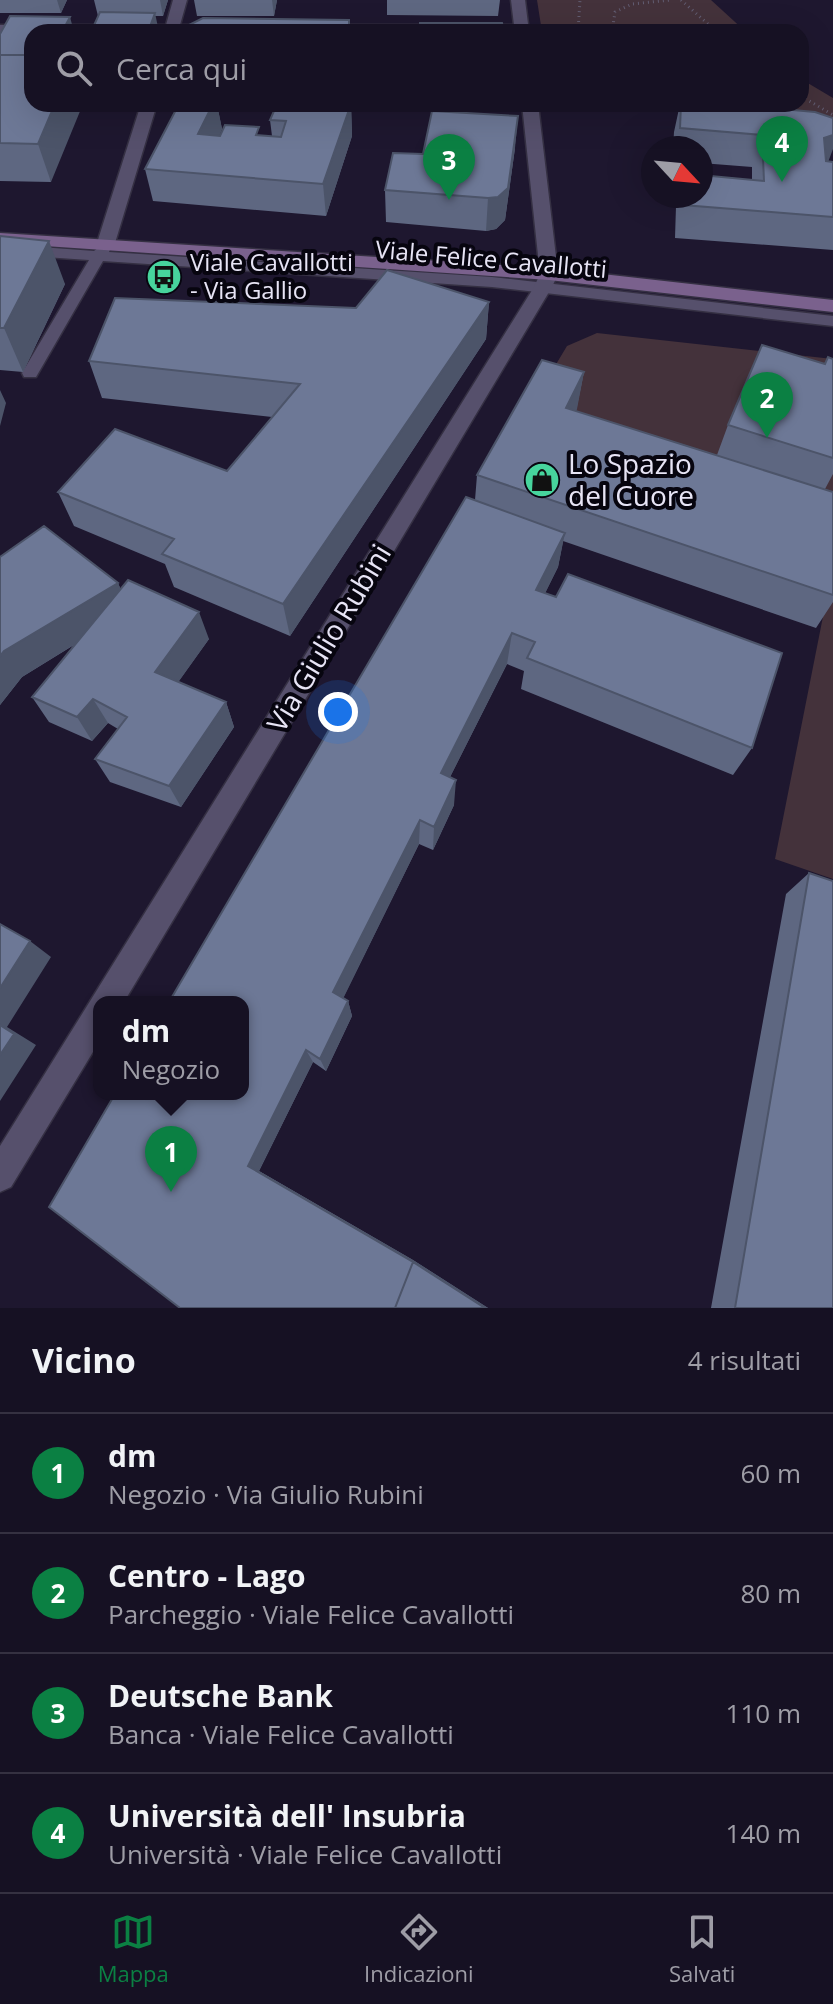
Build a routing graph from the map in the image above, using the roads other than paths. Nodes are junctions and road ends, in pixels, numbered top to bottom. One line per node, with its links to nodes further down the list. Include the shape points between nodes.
1 (180, 0): 3 (street)
2 (518, 0): 4 (street)
3 (173, 24)
4 (520, 24)
5 (0, 29): 6 (street)
6 (24, 29)
7 (146, 112): 11 (street)
8 (531, 112): 12 (street)
9 (0, 238): 11 (street, Viale Felice Cavallotti)
10 (0, 249): 11 (lane, Viale Felice Cavallotti)
11 (102, 250): 12 (street, Viale Felice Cavallotti); 15 (lane)
12 (546, 280): 13 (street, Viale Felice Cavallotti); 14 (lane, Viale Felice Cavallotti); 16 (street, Via Giulio Rubini)
13 (833, 306)
14 (833, 321)
15 (30, 373)
16 (111, 996)
17 (93, 1024): 18 (street)
18 (0, 1176)

